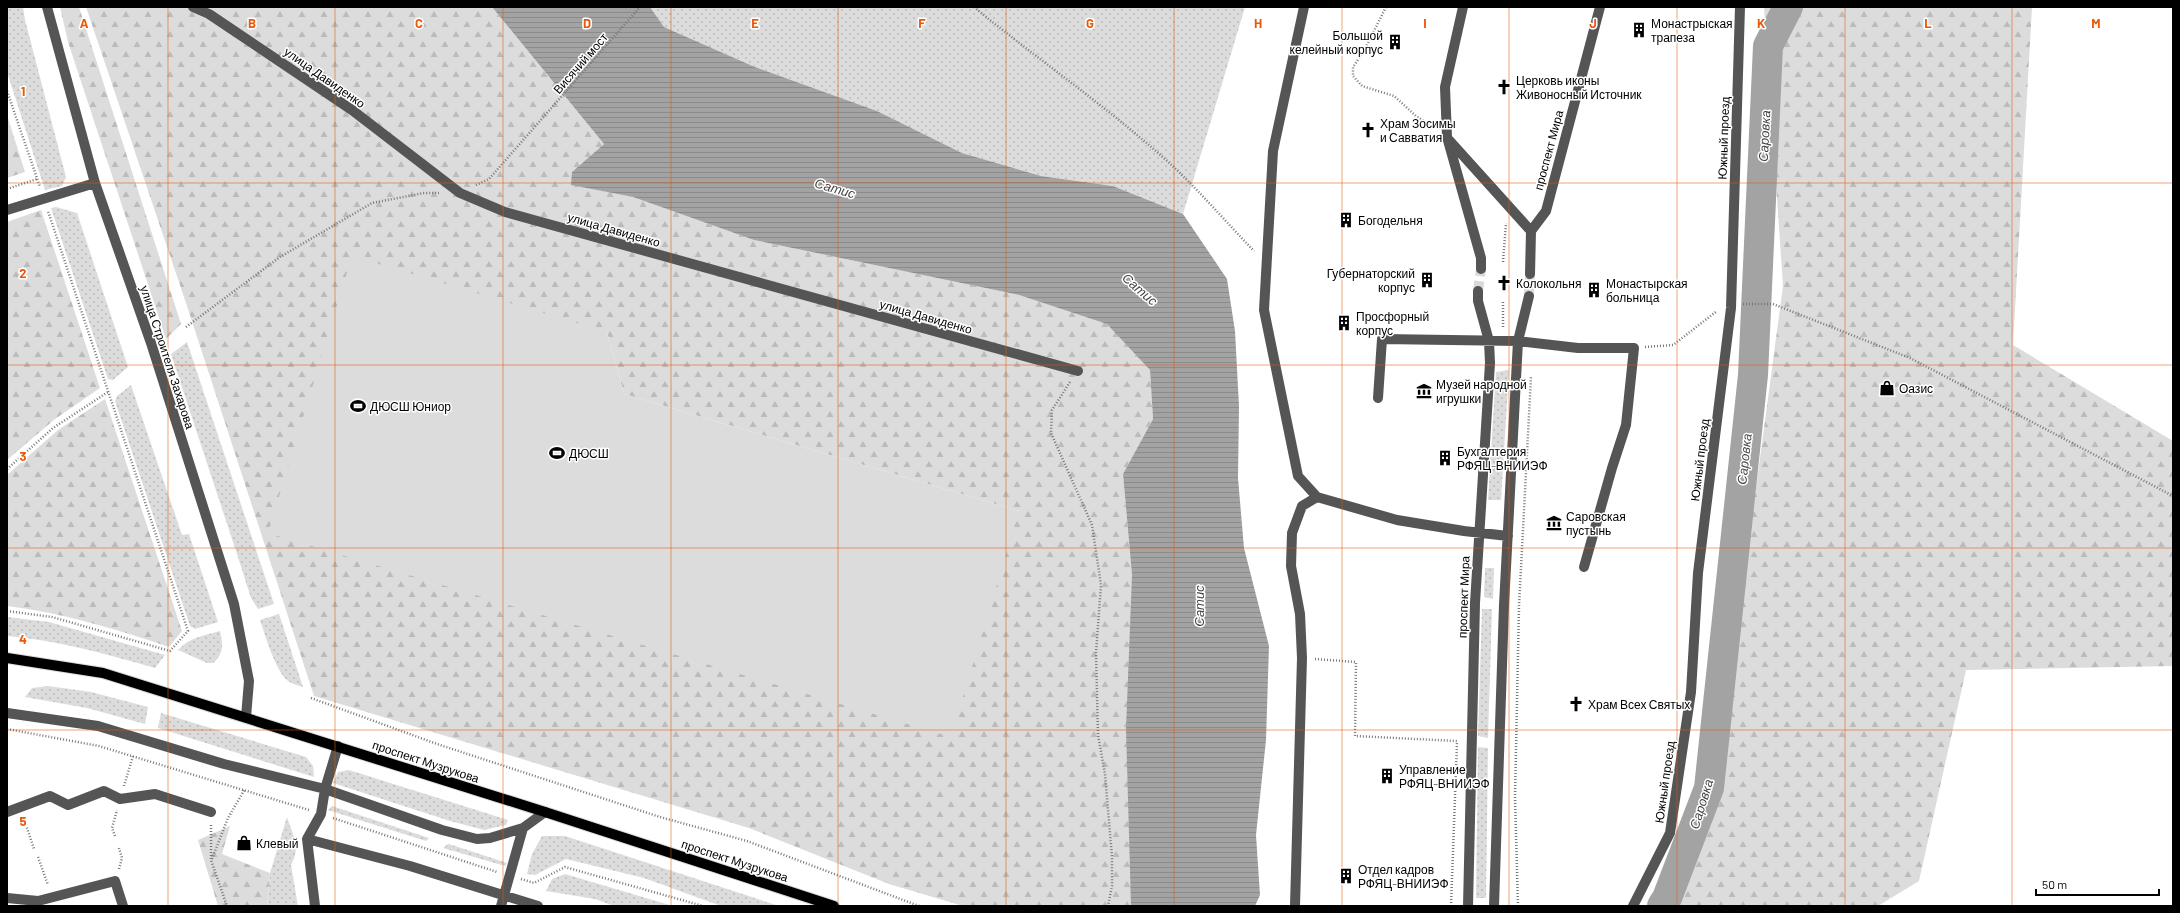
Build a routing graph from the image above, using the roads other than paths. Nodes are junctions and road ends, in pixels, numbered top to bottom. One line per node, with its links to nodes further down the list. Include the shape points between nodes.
1 (47, 7): 9 (street, улица Строителя Захарова)
2 (193, 7): 7 (street, улица Давиденко)
3 (1304, 7): 20 (street, via 1273,151 1264,310 1298,476)
4 (1463, 7): 8 (street, via 1445,87)
5 (1600, 7): 11 (street, проспект Мира, via 1546,211)
6 (1740, 7): 45 (street, Южный проезд, via 1731,308 1698,573 1691,692 1670,833)
7 (212, 10): 18 (street, улица Давиденко, via 352,110 460,193 505,212)
8 (1447, 137): 11 (street); 12 (street, via 1479,251)
9 (95, 183): 10 (street); 26 (street, улица Строителя Захарова, via 150,343 234,604 249,681)
10 (7, 210)
11 (1531, 231): 13 (street)
12 (1481, 269)
13 (1530, 274)
14 (1478, 291): 16 (street, проспект Мира)
15 (1528, 296): 17 (street)
16 (1489, 341): 17 (street); 19 (street, via 1382,339); 21 (street, проспект Мира, via 1490,363)
17 (1518, 341): 22 (street); 23 (street, via 1578,348 1634,348 1626,426)
18 (1078, 371)
19 (1378, 398)
20 (1317, 497): 21 (street, via 1397,520); 42 (street, via 1302,506 1292,532 1291,566 1300,614 1302,658)
21 (1479, 533): 22 (street); 43 (street, проспект Мира)
22 (1508, 536): 44 (street)
23 (1584, 567)
24 (7, 658): 26 (main road, проспект Музрукова, via 103,674)
25 (7, 712): 28 (street, via 98,726 224,764)
26 (246, 717): 27 (main road, проспект Музрукова)
27 (338, 746): 28 (street); 31 (main road, проспект Музрукова)
28 (325, 789): 32 (street, via 442,830 477,839 490,838); 33 (street, via 320,814)
29 (7, 812): 30 (street, via 50,796 68,804 104,791 120,799 155,794)
30 (211, 812)
31 (545, 812): 32 (street); 41 (main road, проспект Музрукова)
32 (523, 828): 34 (street)
33 (307, 839): 34 (street, via 410,866); 38 (street)
34 (503, 895): 39 (street); 40 (street)
35 (7, 898): 36 (street)
36 (38, 903): 37 (street, via 115,881)
37 (122, 906)
38 (315, 906)
39 (501, 906)
40 (538, 906)
41 (834, 906)
42 (1295, 906)
43 (1468, 906)
44 (1494, 906)
45 (1633, 906)

